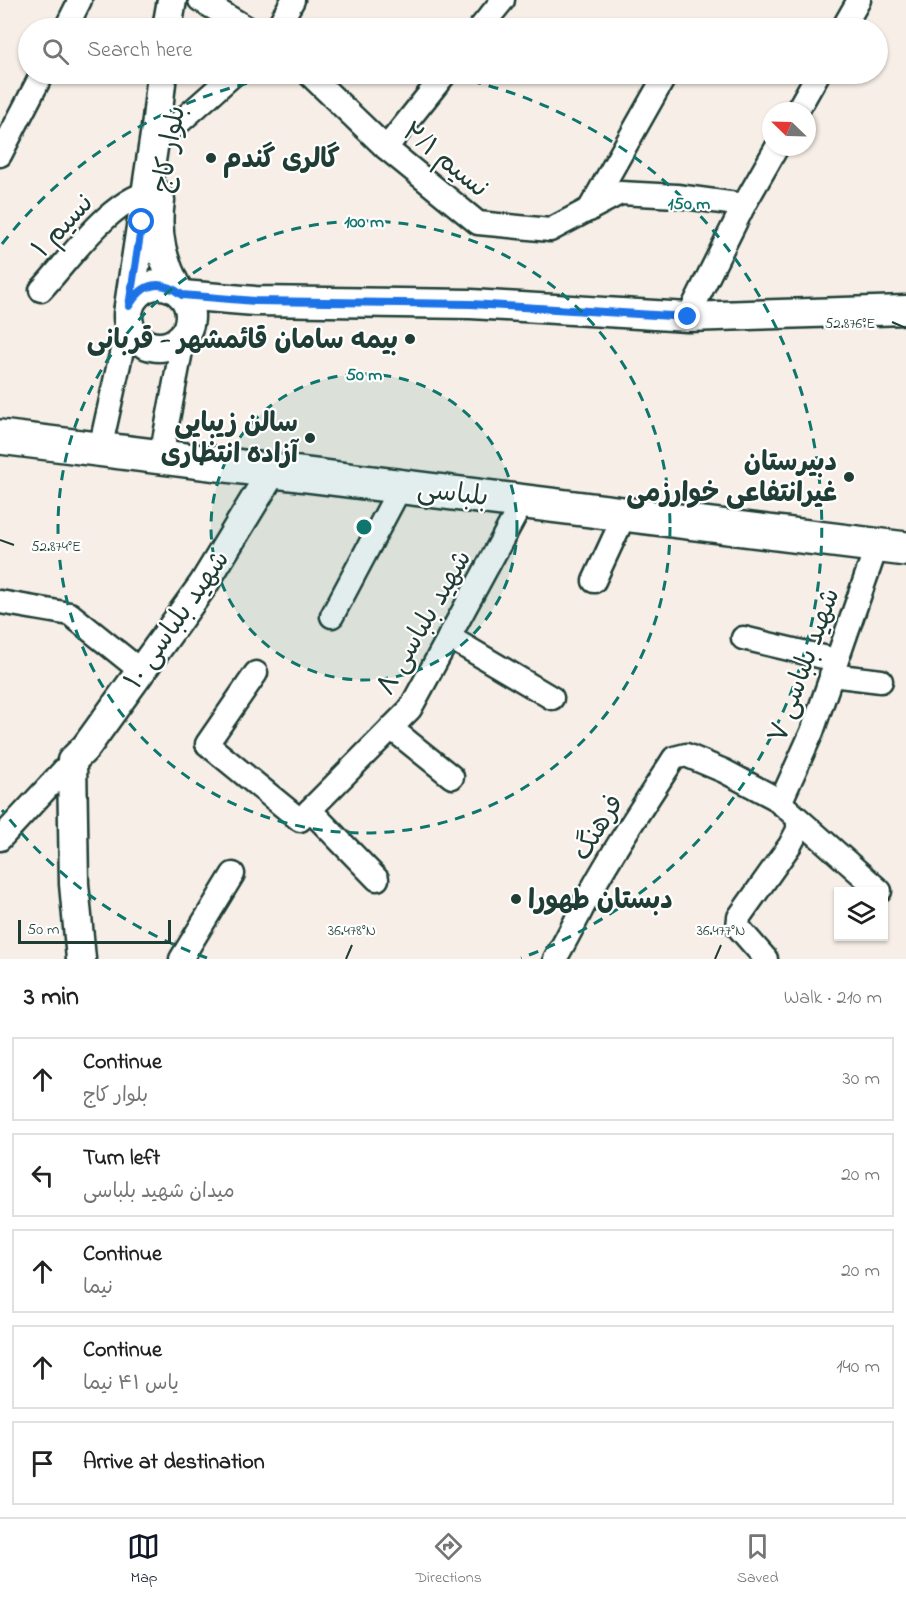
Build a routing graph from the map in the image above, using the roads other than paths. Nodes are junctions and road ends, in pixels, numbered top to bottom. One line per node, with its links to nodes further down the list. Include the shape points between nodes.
1 (80, 0): 8 (street)
2 (172, 0): 9 (street)
3 (191, 0): 10 (street)
4 (200, 0): 11 (street)
5 (293, 0): 12 (street)
6 (503, 0): 13 (street)
7 (859, 0): 14 (street)
8 (71, 18)
9 (169, 18)
10 (188, 18)
11 (230, 18)
12 (283, 18)
13 (488, 18)
14 (849, 18)
15 (37, 84): 26 (street)
16 (163, 84): 24 (street, بلوار کاج)
17 (177, 84): 24 (street, بلوار کاج)
18 (221, 84): 24 (street)
19 (319, 84): 25 (street, نسیم ۲/۱)
20 (437, 84): 25 (street)
21 (660, 84): 30 (street)
22 (812, 84): 23 (street)
23 (802, 102)
24 (165, 128): 28 (street, بلوار کاج)
25 (386, 148): 30 (street, نسیم ۲/۱, via 478,223 550,230)
26 (0, 155)
27 (772, 156): 29 (street)
28 (153, 190): 31 (street, نسیم ۱, via 111,212); 32 (street, بلوار کاج, via 166,269); 35 (street, بلوار کاج)
29 (744, 205): 30 (street, نسیم ۲/۱, via 620,193); 36 (street)
30 (589, 210)
31 (40, 290)
32 (181, 294): 33 (street); 35 (street, via 164,285 143,289 135,296); 37 (street, via 190,315)
33 (255, 301): 36 (street, via 471,304); 37 (street)
34 (906, 310): 36 (street)
35 (129, 315): 37 (street, via 139,340 148,345 167,346); 39 (street, بلوار کاج)
36 (688, 317)
37 (185, 333): 40 (street)
38 (0, 437): 39 (main road, بلباسی)
39 (100, 449): 40 (main road, بلباسی)
40 (161, 456): 41 (main road, بلباسی)
41 (273, 470): 42 (main road, بلباسی); 52 (street, شهید بلباسی ١٠, via 203,585)
42 (401, 486): 43 (main road, بلباسی); 48 (street)
43 (523, 501): 44 (main road, بلباسی); 49 (street, شهید بلباسی ۸)
44 (624, 514): 45 (main road, بلباسی); 46 (street)
45 (891, 547): 51 (street, شهید بلباسی ۷)
46 (594, 581)
47 (0, 602): 52 (street, via 70,614)
48 (332, 616)
49 (449, 637): 55 (street); 56 (street, شهید بلباسی ۸, via 410,709)
50 (743, 638): 51 (street)
51 (834, 668): 54 (street); 59 (street, شهید بلباسی ۷, via 813,732)
52 (141, 671): 57 (street, شهید بلباسی ١٠)
53 (256, 673): 60 (street, via 207,744 300,820)
54 (881, 681)
55 (552, 698)
56 (391, 728): 58 (street); 60 (street, شهید بلباسی ۸)
57 (72, 762): 62 (street); 66 (street, via 74,884)
58 (452, 777)
59 (780, 803): 61 (street); 68 (street, فرهنگ, via 724,771 686,755 674,758 617,847)
60 (310, 810): 64 (street)
61 (798, 819): 65 (street); 69 (street, via 798,830 790,845 739,917 738,927)
62 (0, 838)
63 (232, 874): 67 (street)
64 (377, 879)
65 (875, 887)
66 (81, 959)
67 (181, 959)
68 (555, 959)
69 (766, 959)

